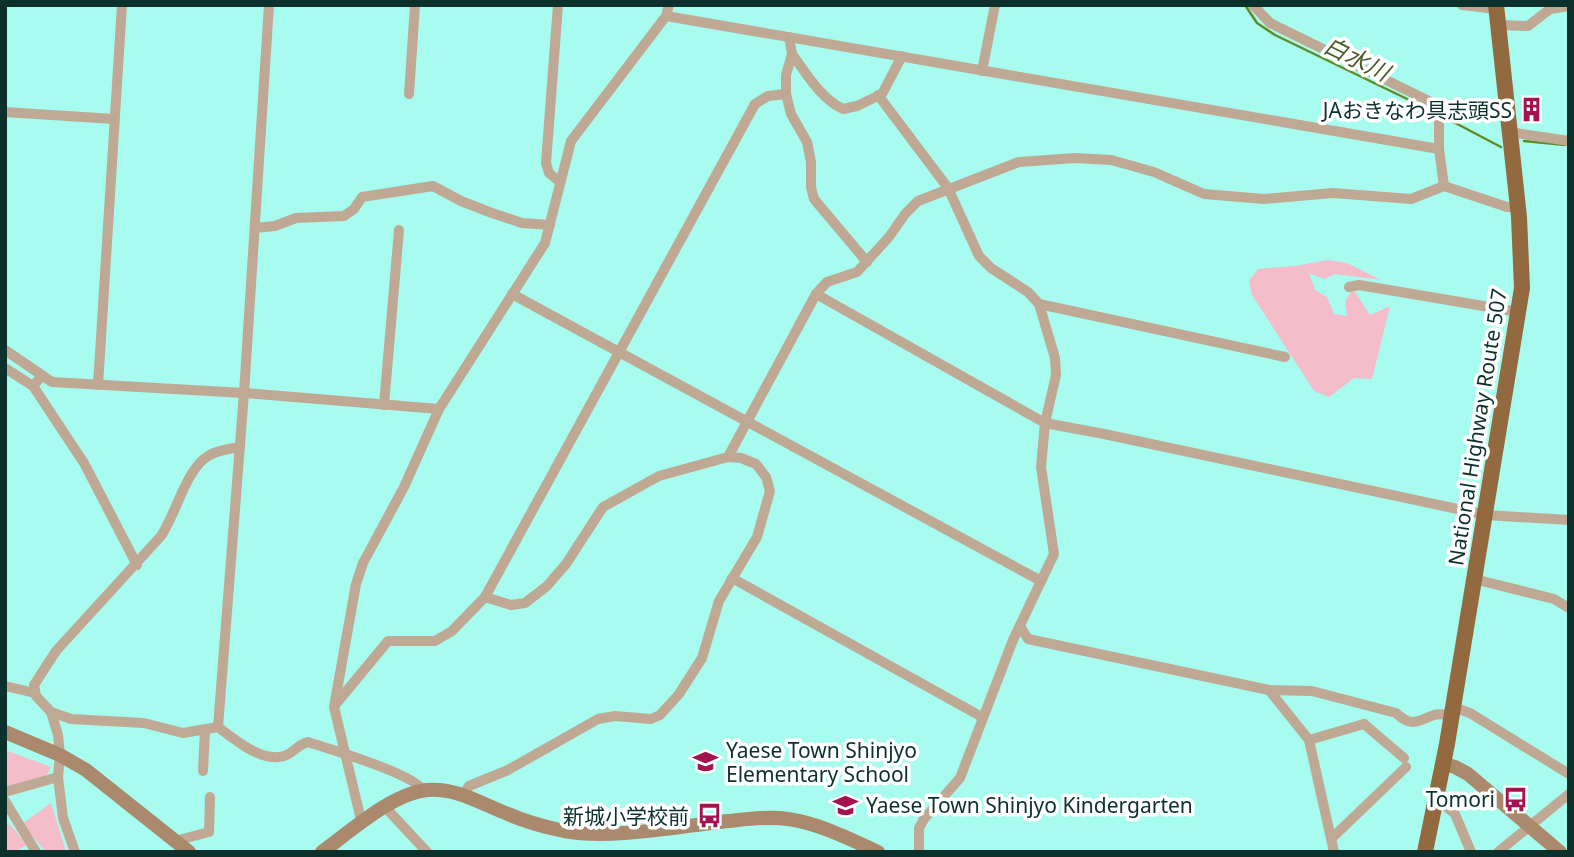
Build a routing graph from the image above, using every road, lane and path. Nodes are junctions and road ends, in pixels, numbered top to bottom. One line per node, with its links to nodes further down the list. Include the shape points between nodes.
1 (122, 5): 20 (street)
2 (269, 5): 29 (street)
3 (415, 5): 16 (street)
4 (558, 5): 24 (street, via 546,163)
5 (669, 5): 11 (street)
6 (995, 5): 15 (street)
7 (1253, 5): 23 (street, via 1270,23 1439,106)
8 (1462, 5): 10 (street)
9 (1569, 6): 10 (street, via 1550,9 1528,26)
10 (1497, 13): 21 (highway, National Highway Route 507)
11 (666, 16): 12 (street); 24 (street, via 571,141)
12 (789, 37): 13 (street); 14 (street)
13 (792, 54): 17 (street); 18 (street, via 839,107 849,109)
14 (902, 56): 15 (street); 18 (street)
15 (982, 71): 23 (street)
16 (409, 94)
17 (786, 94): 31 (street, via 807,142 814,200); 37 (street, via 768,96 755,104)
18 (878, 95): 26 (street)
19 (5, 111): 20 (street)
20 (114, 119): 42 (street)
21 (1509, 132): 22 (street); 27 (highway, National Highway Route 507)
22 (1569, 141)
23 (1439, 149): 25 (street)
24 (560, 183): 28 (street)
25 (1444, 186): 26 (street, via 1411,199 1333,193 1264,199 1205,194 1111,160 1075,158 1019,162); 27 (street)
26 (948, 188): 31 (street, via 912,205); 35 (street, via 979,256)
27 (1518, 207): 36 (highway, National Highway Route 507)
28 (550, 225): 29 (street, via 512,220 433,186 362,197 344,216 296,218); 33 (street, via 545,243)
29 (255, 228): 44 (street)
30 (399, 230): 45 (street)
31 (867, 262): 34 (street, via 857,272 827,282)
32 (1349, 287): 36 (street)
33 (512, 294): 37 (street); 46 (street)
34 (816, 294): 47 (street); 48 (street)
35 (1039, 304): 39 (street); 48 (street, via 1056,366)
36 (1520, 312): 51 (highway, National Highway Route 507)
37 (620, 350): 47 (street); 57 (street)
38 (5, 351): 41 (street)
39 (1285, 357)
40 (5, 368): 43 (street)
41 (41, 377): 42 (street); 43 (street)
42 (97, 385): 44 (street)
43 (33, 386): 53 (street, via 84,463)
44 (244, 393): 45 (street); 49 (street)
45 (384, 405): 46 (street)
46 (439, 409): 64 (street, via 363,563)
47 (747, 420): 50 (street); 56 (street)
48 (1045, 424): 51 (street); 56 (street, via 1041,467 1054,554)
49 (240, 447): 53 (street, via 218,452 199,464 171,522); 69 (street)
50 (728, 457): 54 (street, via 756,464 770,491 757,537); 57 (street, via 659,476 603,507 566,564 525,603 511,605)
51 (1486, 514): 52 (street); 55 (highway, National Highway Route 507)
52 (1569, 520)
53 (137, 565): 62 (street, via 55,651 34,685)
54 (732, 578): 67 (street); 82 (street, via 719,601 702,657 660,715 598,719 508,770 469,786)
55 (1474, 579): 58 (street, via 1554,599); 65 (highway, National Highway Route 507)
56 (1041, 581): 59 (street)
57 (485, 597): 64 (street, via 452,631 435,641 388,641)
58 (1569, 608)
59 (1020, 626): 61 (street, via 1028,639); 67 (street)
60 (5, 686): 62 (street)
61 (1269, 690): 63 (street, via 1312,691); 72 (street)
62 (35, 693): 66 (street)
63 (1364, 704): 65 (street, via 1416,723); 68 (street)
64 (334, 706): 73 (street)
65 (1453, 711): 75 (highway, National Highway Route 507); 77 (street, via 1470,713)
66 (51, 712): 70 (street, via 71,719 144,723 183,733); 74 (street)
67 (982, 717): 98 (street, via 960,778 919,828)
68 (1364, 724): 72 (street); 89 (street, via 1405,762)
69 (218, 727): 70 (street); 73 (street, via 244,746 273,757 287,756 308,742)
70 (205, 729): 76 (street)
71 (5, 732): 74 (main road)
72 (1309, 740): 89 (street)
73 (344, 754): 79 (street, via 420,784); 87 (street)
74 (60, 755): 78 (street); 90 (main road, via 86,770)
75 (1444, 764): 84 (highway, National Highway Route 507); 88 (main road, via 1468,774)
76 (203, 771)
77 (1569, 774)
78 (58, 777): 80 (street); 93 (street, via 63,818)
79 (424, 790): 82 (main road); 86 (main road)
80 (5, 792)
81 (1569, 794): 88 (street)
82 (463, 795): 97 (main road, via 511,816 567,831 607,834 788,819)
83 (210, 797): 90 (street, via 209,832)
84 (1437, 799): 100 (highway, National Highway Route 507); 101 (street, via 1455,814)
85 (5, 801): 92 (street)
86 (385, 807): 87 (main road); 96 (street)
87 (362, 824): 95 (main road)
88 (1531, 827): 102 (street); 103 (main road)
89 (1331, 839): 99 (street)
90 (175, 841): 94 (main road)
91 (1569, 846): 103 (street)
92 (36, 852)
93 (75, 852)
94 (189, 852)
95 (321, 852)
96 (427, 852)
97 (878, 852)
98 (919, 852)
99 (1334, 852)
100 (1425, 852)
101 (1471, 852)
102 (1498, 852)
103 (1561, 852)

